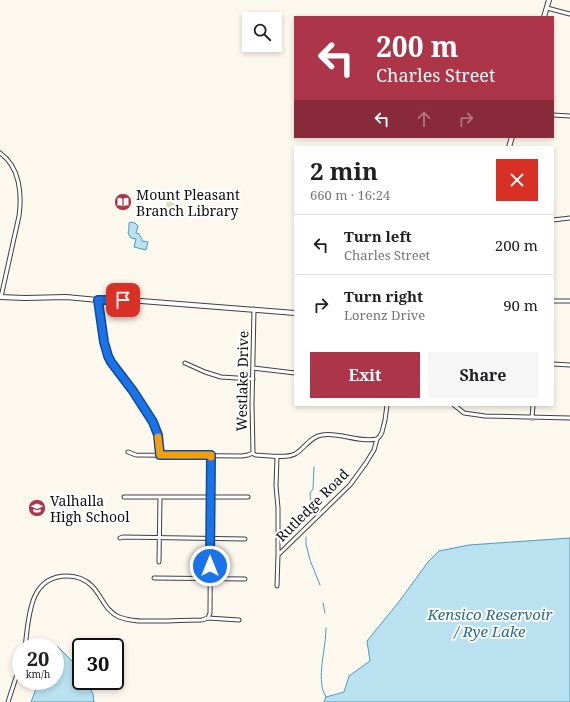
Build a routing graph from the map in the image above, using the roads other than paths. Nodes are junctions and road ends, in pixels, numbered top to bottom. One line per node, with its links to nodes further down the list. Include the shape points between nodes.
1 (549, 0): 2 (street)
2 (547, 8): 3 (street); 4 (street)
3 (570, 14)
4 (544, 16)
5 (554, 115): 6 (street)
6 (570, 116)
7 (0, 153): 10 (street, via 15,172 20,189 20,204)
8 (570, 218): 9 (street)
9 (554, 220)
10 (0, 297): 11 (street, via 66,297)
11 (98, 300): 14 (street); 30 (street, via 108,356 153,422 158,435)
12 (554, 301): 13 (street)
13 (570, 301)
14 (254, 309): 15 (street); 19 (street, Westlake Drive)
15 (294, 313)
16 (185, 363): 21 (street, via 221,377)
17 (554, 364): 18 (street)
18 (570, 365)
19 (253, 368): 20 (street); 21 (street, Westlake Drive)
20 (294, 373)
21 (253, 379): 29 (street, Westlake Drive)
22 (387, 406): 27 (street, Rutledge Road, via 386,420)
23 (455, 406): 25 (street, via 470,415)
24 (533, 406): 25 (street)
25 (532, 418): 26 (street)
26 (570, 418)
27 (377, 439): 32 (street, via 320,435 295,454); 41 (street, Rutledge Road, via 366,464 350,486)
28 (128, 452): 30 (street, via 136,455)
29 (253, 453): 31 (street, via 242,456); 32 (street)
30 (160, 455): 31 (street)
31 (211, 455): 35 (street)
32 (276, 456): 41 (street)
33 (124, 497): 34 (street)
34 (160, 497): 35 (street); 38 (street)
35 (210, 497): 36 (street); 39 (street)
36 (248, 497)
37 (120, 538): 38 (street)
38 (160, 538): 39 (street); 42 (street)
39 (211, 538): 40 (street); 44 (street)
40 (245, 539)
41 (278, 555): 46 (street)
42 (159, 562)
43 (154, 578): 44 (street)
44 (210, 579): 45 (street); 47 (street)
45 (245, 579)
46 (277, 586)
47 (208, 618): 48 (street); 49 (street, via 138,621 121,618 108,610 93,587 85,580 69,576 58,577 43,585 34,596)
48 (239, 620)
49 (26, 638)
50 (12, 690): 51 (street)
51 (8, 702)

